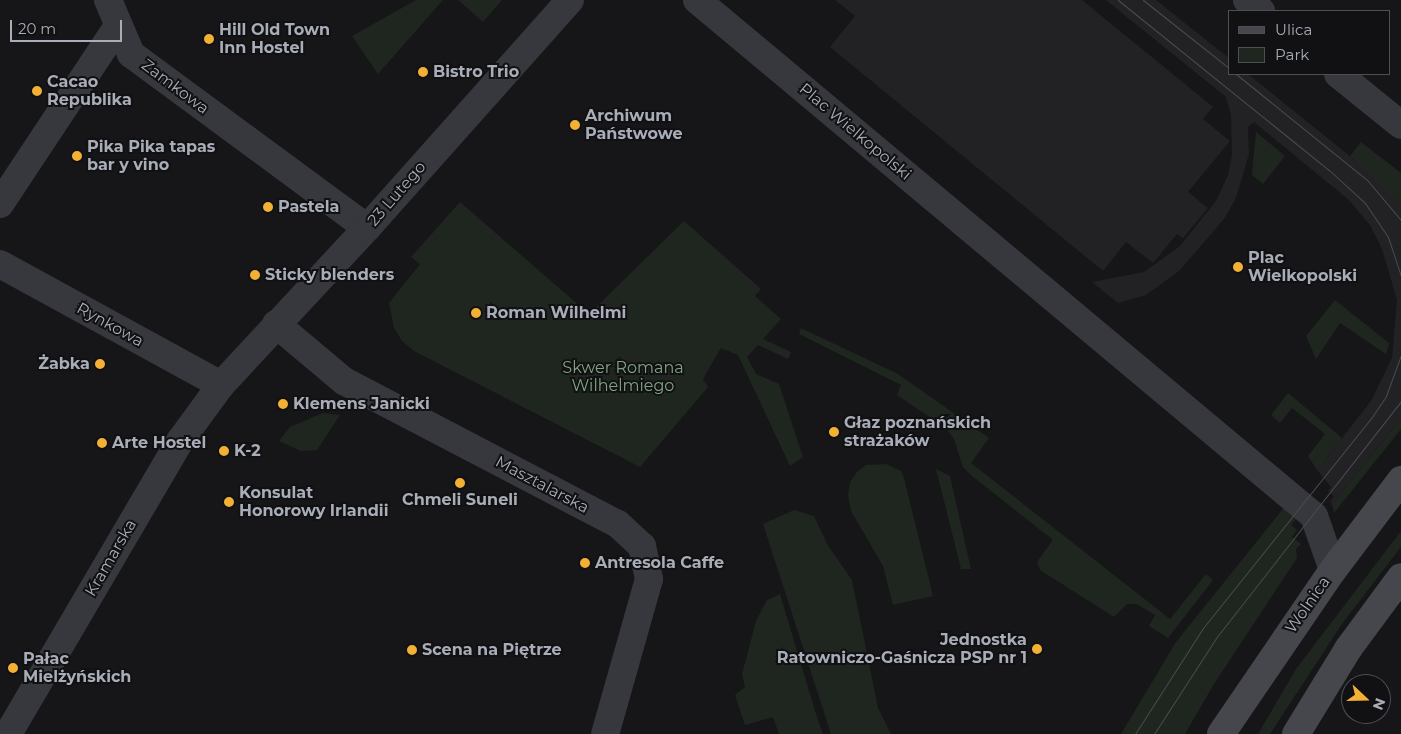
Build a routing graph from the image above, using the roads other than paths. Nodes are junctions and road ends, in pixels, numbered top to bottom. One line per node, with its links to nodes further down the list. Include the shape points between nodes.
1 (108, 0): 6 (street, Zamkowa)
2 (570, 0): 10 (street, 23 Lutego)
3 (698, 0): 15 (street, Plac Wielkopolski, via 1314,516)
4 (1247, 0): 5 (street)
5 (1260, 10)
6 (117, 27): 9 (street); 10 (street, Zamkowa, via 131,54)
7 (1339, 75): 8 (street)
8 (1401, 125)
9 (0, 204)
10 (367, 228): 12 (street, 23 Lutego)
11 (0, 264): 13 (street, Rynkowa)
12 (276, 324): 13 (street, 23 Lutego); 18 (street, Masztalarska, via 344,381 618,524 642,546 648,579)
13 (220, 385): 17 (street, Kramarska, via 64,616)
14 (1401, 480): 15 (street, Wolnica)
15 (1332, 570): 19 (street, Wolnica)
16 (1401, 577): 20 (street, via 1348,649)
17 (8, 734)
18 (605, 734)
19 (1221, 734)
20 (1296, 734)

